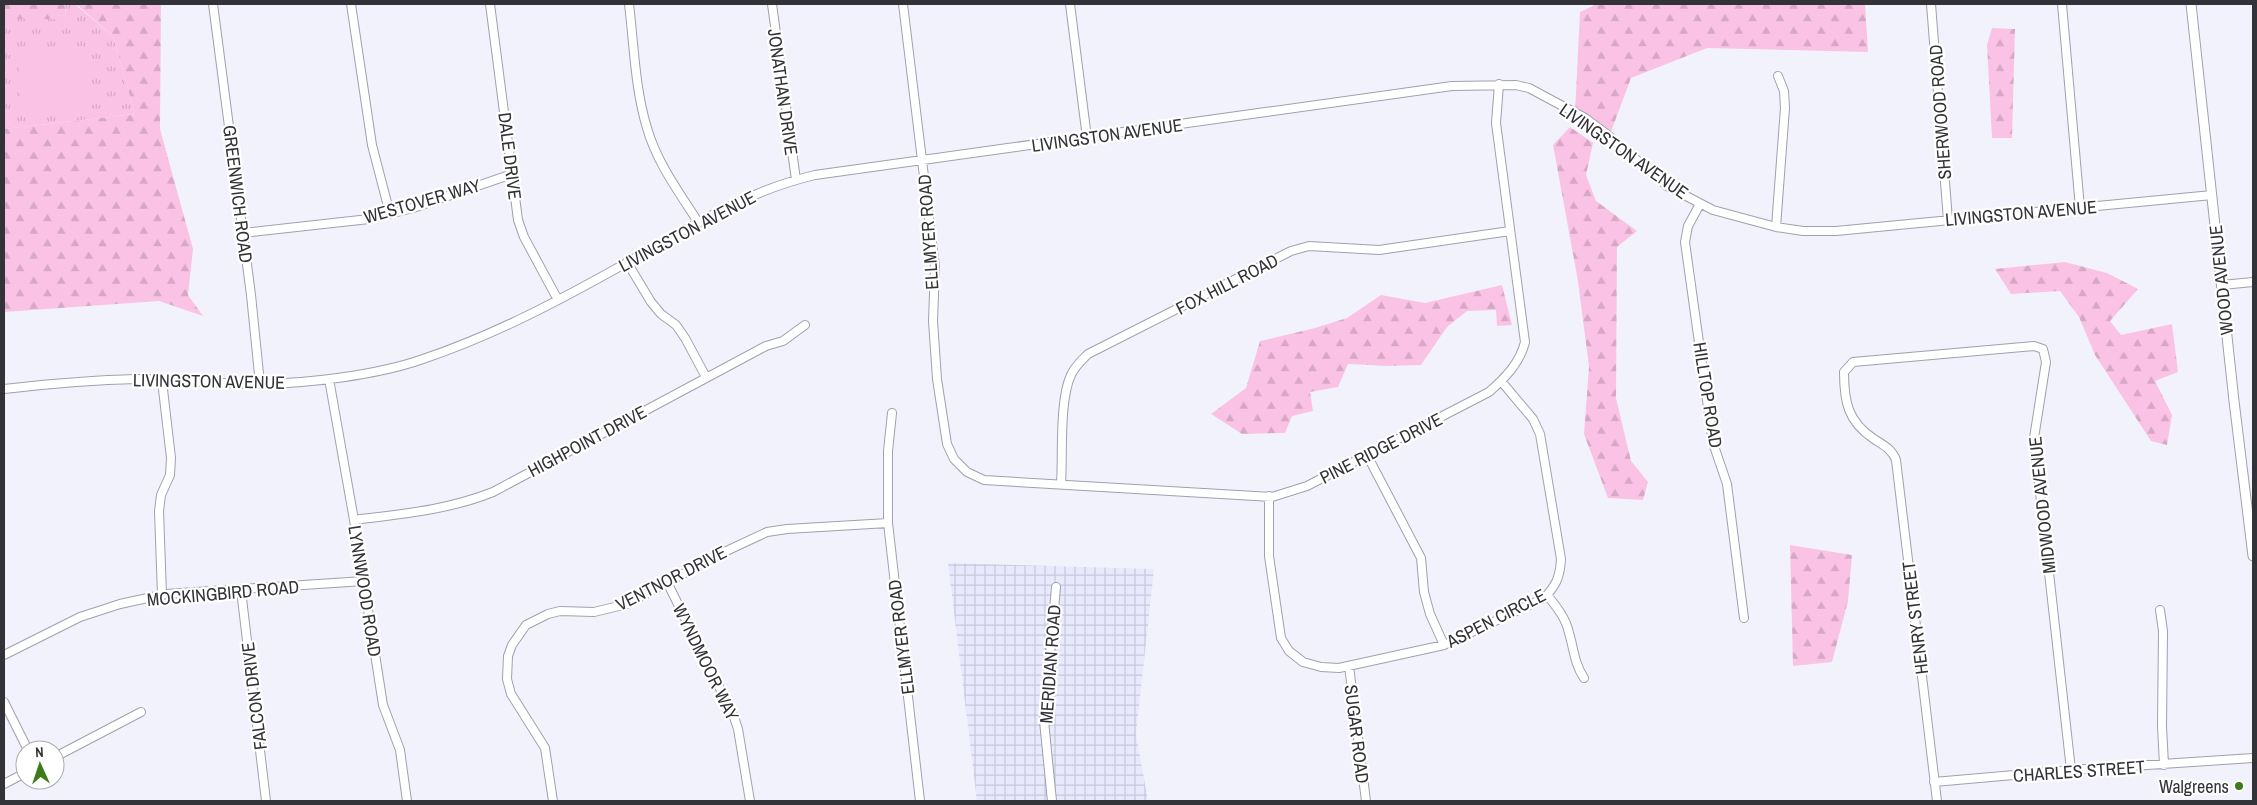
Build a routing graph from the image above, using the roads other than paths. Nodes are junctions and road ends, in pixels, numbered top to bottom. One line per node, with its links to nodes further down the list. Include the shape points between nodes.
1 (213, 4): 25 (street, GREENWICH ROAD)
2 (352, 4): 20 (street, via 372,145)
3 (490, 4): 15 (street, DALE DRIVE)
4 (629, 4): 22 (street, via 642,108 648,130 663,167)
5 (772, 4): 16 (street, JONATHAN DRIVE)
6 (903, 4): 14 (street, ELLMYER ROAD)
7 (1070, 4): 13 (street)
8 (1931, 4): 21 (street, SHERWOOD ROAD)
9 (2062, 4): 19 (street)
10 (2191, 4): 17 (street, WOOD AVENUE)
11 (1778, 76): 23 (street, via 1784,91 1785,108)
12 (1499, 84): 13 (street, LIVINGSTON AVENUE, via 1452,86); 18 (street, LIVINGSTON AVENUE, via 1530,88 1585,118 1667,186); 24 (street, PINE RIDGE DRIVE, via 1496,123)
13 (1087, 138): 14 (street, LIVINGSTON AVENUE)
14 (923, 161): 16 (street, LIVINGSTON AVENUE); 40 (street, ELLMYER ROAD, via 934,267 932,321 937,380 947,444)
15 (512, 174): 20 (street, WESTOVER WAY); 29 (street, DALE DRIVE, via 518,220 524,237)
16 (796, 180): 22 (street, LIVINGSTON AVENUE, via 751,195)
17 (2212, 196): 19 (street, LIVINGSTON AVENUE); 28 (street, WOOD AVENUE)
18 (1700, 204): 23 (street, LIVINGSTON AVENUE); 53 (street, HILLTOP ROAD, via 1688,226 1685,242 1713,443 1727,484)
19 (2080, 208): 21 (street, LIVINGSTON AVENUE)
20 (390, 214): 25 (street, WESTOVER WAY, via 334,224)
21 (1948, 220): 23 (street, LIVINGSTON AVENUE, via 1836,231)
22 (698, 222): 26 (street, LIVINGSTON AVENUE)
23 (1776, 228)
24 (1510, 231): 34 (street, PINE RIDGE DRIVE, via 1525,342 1523,353); 41 (street, FOX HILL ROAD, via 1379,250 1309,246 1291,251 1088,354 1076,365 1064,398)
25 (243, 233): 35 (street, GREENWICH ROAD)
26 (627, 262): 29 (street, LIVINGSTON AVENUE); 31 (street, via 660,314 676,325 685,338)
27 (2253, 282): 28 (street)
28 (2222, 285): 45 (street, WOOD AVENUE)
29 (558, 300): 32 (street, LIVINGSTON AVENUE, via 501,328 420,360)
30 (805, 324): 31 (street, HIGHPOINT DRIVE, via 783,341 766,346)
31 (706, 377): 43 (street, HIGHPOINT DRIVE, via 474,500 432,510)
32 (329, 379): 35 (street, LIVINGSTON AVENUE); 43 (street, LYNNWOOD ROAD)
33 (162, 381): 35 (street, LIVINGSTON AVENUE); 36 (street, LIVINGSTON AVENUE, via 85,381); 50 (street, via 171,458 170,475 161,495 159,511)
34 (1501, 381): 39 (street, PINE RIDGE DRIVE, via 1489,392); 51 (street, ASPEN CIRCLE, via 1533,419 1540,434 1562,560 1555,587)
35 (260, 384)
36 (4, 389)
37 (892, 413): 44 (street, ELLMYER ROAD, via 888,451)
38 (1880, 443): 64 (street, MIDWOOD AVENUE, via 1859,427 1848,408 1844,372 1852,362 2034,346 2043,349 2046,362 2034,438); 65 (street, HENRY STREET, via 1893,453 1898,470)
39 (1367, 455): 42 (street, PINE RIDGE DRIVE, via 1307,486); 54 (street, via 1421,558 1424,592)
40 (954, 459): 41 (street, PINE RIDGE DRIVE, via 967,472 984,480)
41 (1062, 484): 42 (street, PINE RIDGE DRIVE)
42 (1269, 496): 56 (street, ASPEN CIRCLE, via 1269,556 1281,638 1289,651 1303,662 1321,667)
43 (354, 520): 46 (street, LYNNWOOD ROAD)
44 (888, 523): 47 (street, VENTNOR DRIVE, via 787,528 767,532); 70 (street, ELLMYER ROAD)
45 (2253, 556)
46 (364, 581): 49 (street, MOCKINGBIRD ROAD); 67 (street, LYNNWOOD ROAD, via 382,705 400,750)
47 (667, 582): 68 (street, VENTNOR DRIVE, via 617,608 548,614 526,625 512,645 507,679 511,694 544,748); 69 (street, WYNDMOOR WAY, via 734,717)
48 (1056, 587): 71 (street, MERIDIAN ROAD, via 1044,721)
49 (242, 590): 50 (street, MOCKINGBIRD ROAD); 66 (street, FALCON DRIVE)
50 (162, 595): 55 (street, MOCKINGBIRD ROAD, via 80,617)
51 (1547, 595): 54 (street, ASPEN CIRCLE); 57 (street, via 1563,617 1577,667)
52 (2160, 610): 63 (street)
53 (1744, 618)
54 (1444, 645): 56 (street, ASPEN CIRCLE)
55 (4, 655)
56 (1349, 666): 72 (street, SUGAR ROAD)
57 (1584, 678)
58 (4, 702): 60 (street)
59 (141, 712): 61 (street)
60 (23, 740)
61 (65, 752)
62 (2253, 758): 63 (street, CHARLES STREET)
63 (2164, 765): 64 (street, CHARLES STREET)
64 (2071, 770): 65 (street, CHARLES STREET)
65 (1934, 782): 73 (street, HENRY STREET)
66 (266, 801)
67 (407, 801)
68 (553, 801)
69 (750, 801)
70 (920, 801)
71 (1052, 801)
72 (1366, 801)
73 (1937, 801)

